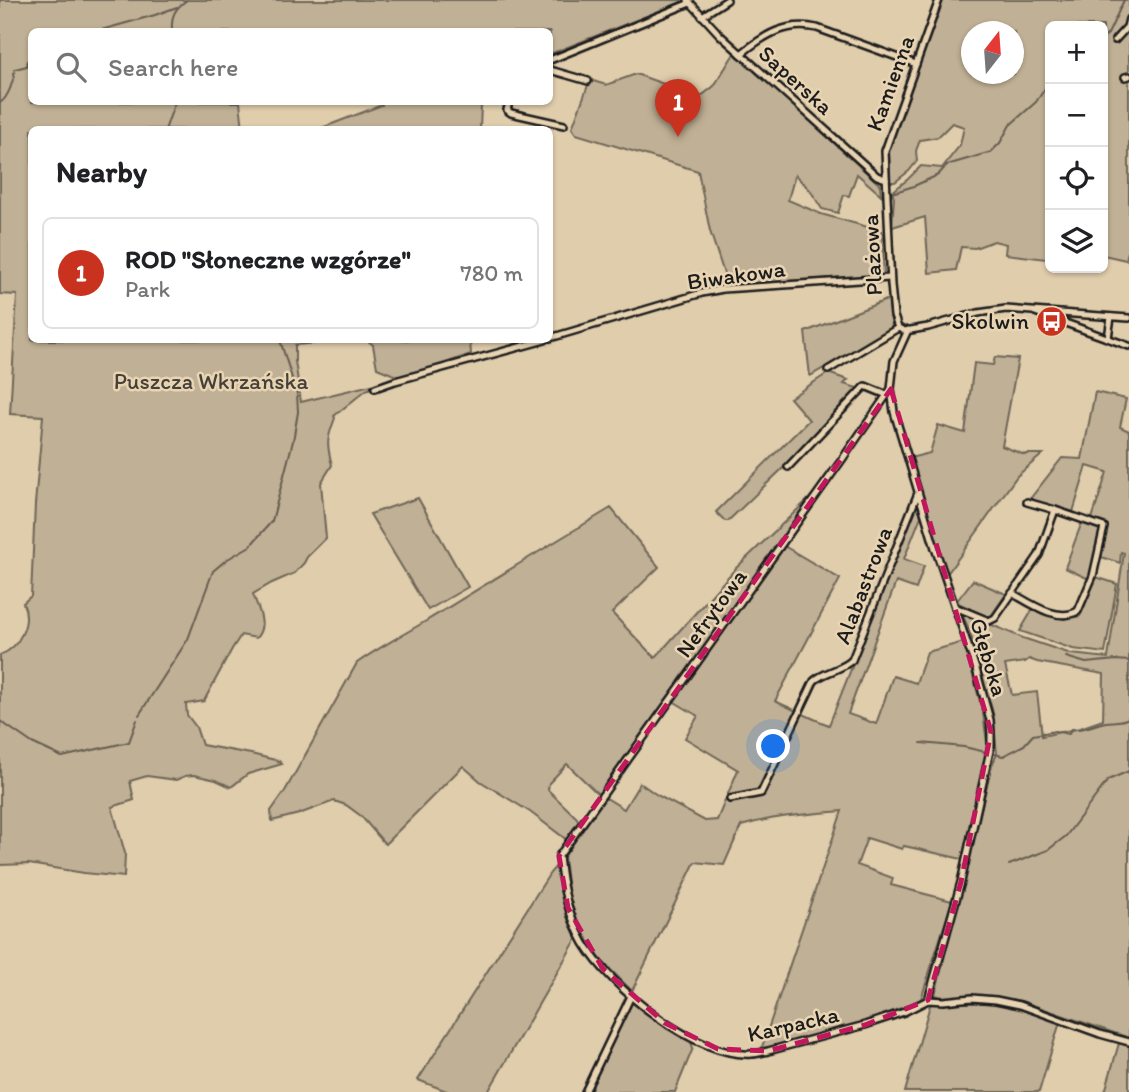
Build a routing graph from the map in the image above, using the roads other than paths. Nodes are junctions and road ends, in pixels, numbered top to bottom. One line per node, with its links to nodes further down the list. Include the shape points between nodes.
1 (727, 0): 4 (street)
2 (939, 0): 9 (street, Kamienna)
3 (689, 1): 4 (street, Saperska); 8 (street)
4 (702, 16): 7 (street, Saperska)
5 (1129, 19): 6 (street)
6 (1115, 40)
7 (741, 54): 9 (street, via 780,29 809,26); 14 (street, Saperska, via 877,176)
8 (553, 59)
9 (916, 64): 14 (street, Kamienna, via 886,147)
10 (553, 71): 11 (street)
11 (588, 81)
12 (509, 105): 13 (street, via 511,113)
13 (564, 125)
14 (886, 179): 15 (street, Plażowa)
15 (890, 278): 21 (street, Plażowa); 23 (street, Biwakowa, via 723,289)
16 (1025, 310): 17 (street); 20 (street); 22 (street, via 984,312)
17 (1060, 313): 18 (street); 20 (street)
18 (1111, 317): 19 (street); 24 (street)
19 (1129, 318)
20 (1058, 321): 24 (street)
21 (898, 328): 22 (street); 27 (street)
22 (908, 330): 29 (street, Głęboka, via 894,361)
23 (553, 337)
24 (1108, 338): 26 (street)
25 (533, 343): 28 (street, Biwakowa)
26 (1129, 346)
27 (828, 370)
28 (374, 388)
29 (891, 388): 30 (street, Nefrytowa); 32 (street, Głęboka)
30 (887, 395): 31 (street, via 865,386); 38 (street, Nefrytowa)
31 (788, 467)
32 (918, 493): 36 (street, Głęboka); 37 (street, Alabastrowa, via 852,660 814,681 761,793)
33 (1027, 502): 34 (street)
34 (1055, 510): 35 (street, via 1038,555); 35 (street, via 1104,527 1093,576 1078,611 1067,616)
35 (1012, 593): 36 (street, via 989,621)
36 (955, 607): 40 (street, Głęboka, via 990,720 991,739 961,882)
37 (730, 799)
38 (559, 856): 39 (street, Karpacka, via 563,891 580,936 603,969)
39 (631, 996): 40 (street, Karpacka, via 691,1037 718,1049 753,1055 865,1025); 42 (street)
40 (928, 1000): 41 (street, Karpacka, via 996,1000)
41 (1129, 1042)
42 (584, 1092)

